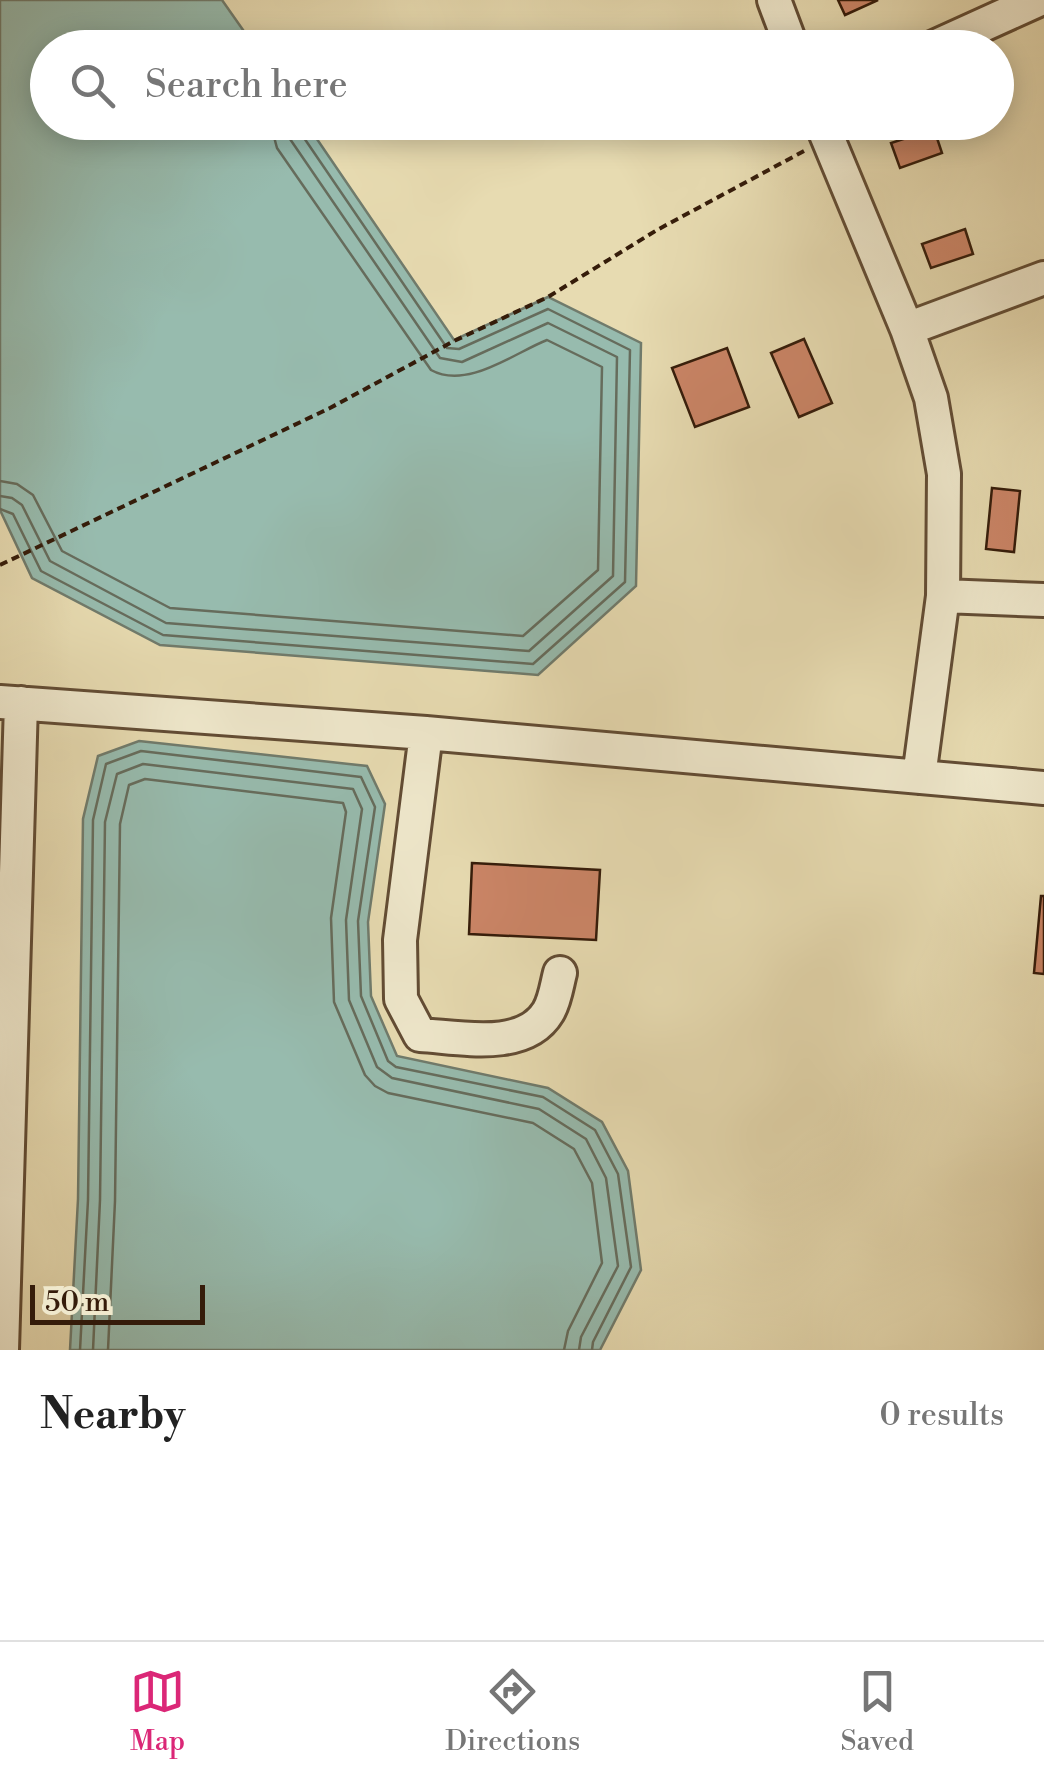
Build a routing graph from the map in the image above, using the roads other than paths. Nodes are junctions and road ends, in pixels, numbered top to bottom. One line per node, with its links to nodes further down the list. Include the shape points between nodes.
1 (774, 0): 3 (street)
2 (1038, 0): 4 (street)
3 (785, 30)
4 (972, 30)
5 (828, 140): 7 (street)
6 (1044, 278): 7 (street)
7 (906, 329): 8 (street, via 931,398 944,474)
8 (944, 596): 9 (street); 12 (street)
9 (1044, 600)
10 (10, 703): 11 (street); 15 (street)
11 (426, 734): 12 (street); 14 (street, via 400,940 400,1000 420,1035 500,1039 528,1031 548,1012)
12 (920, 777): 13 (street)
13 (1044, 788)
14 (560, 973)
15 (2, 1350)

